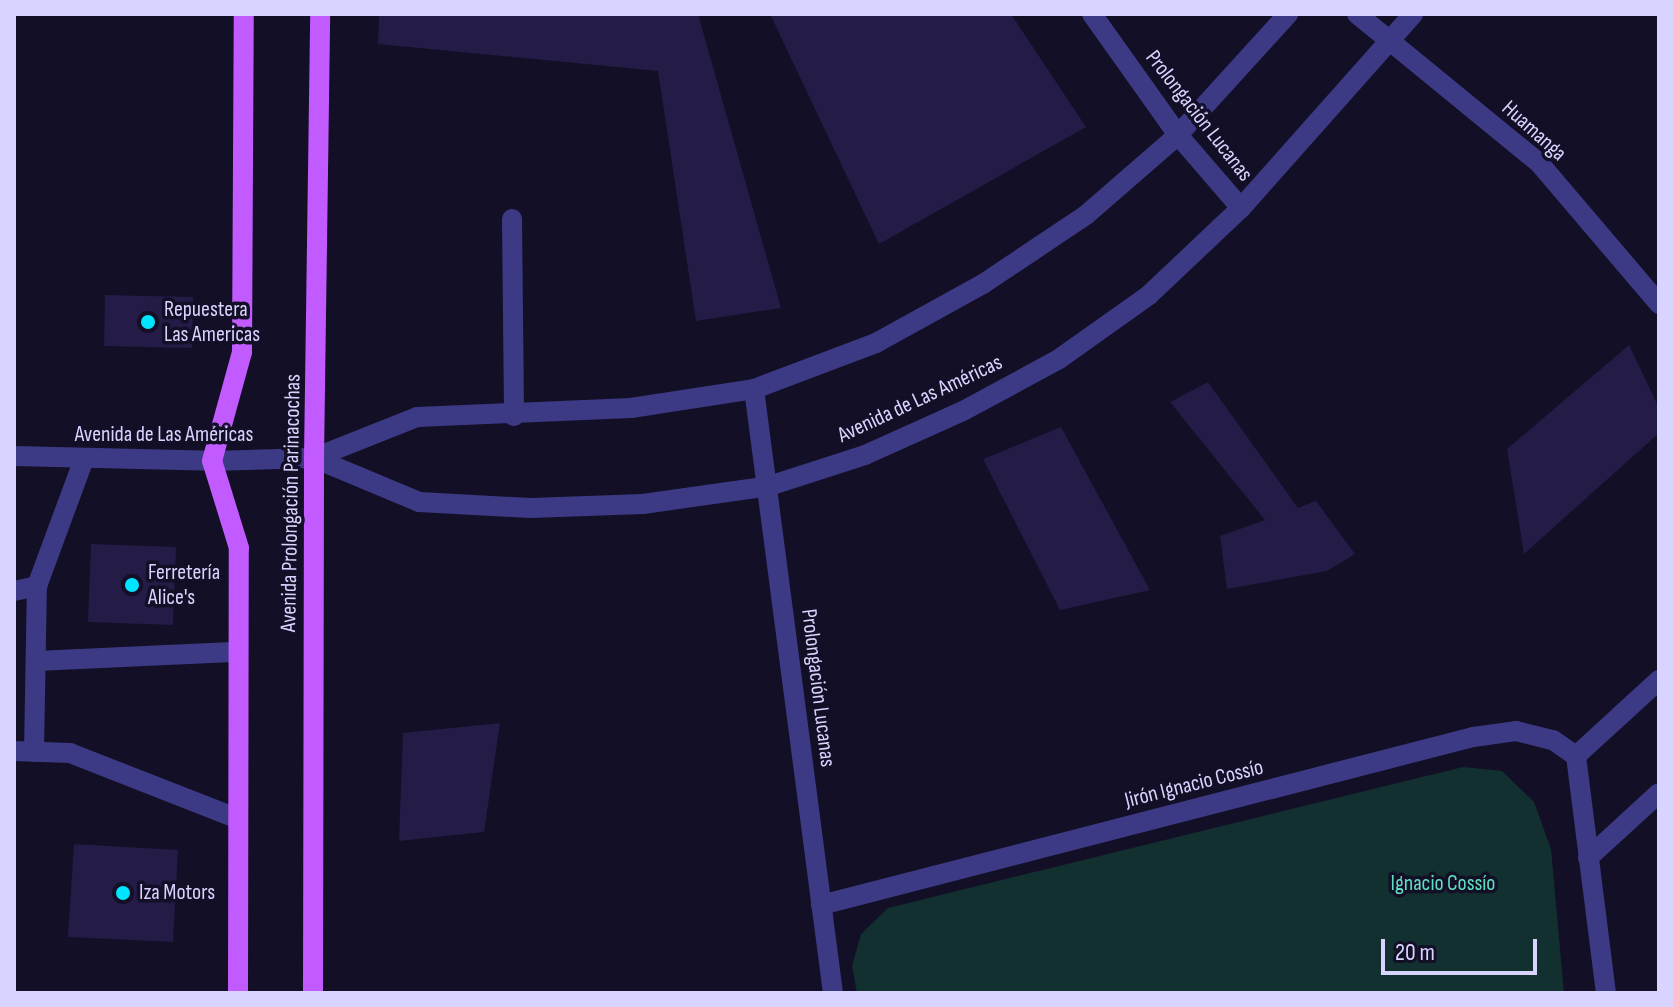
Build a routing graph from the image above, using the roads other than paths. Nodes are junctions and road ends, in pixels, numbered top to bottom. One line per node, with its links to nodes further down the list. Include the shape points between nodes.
1 (244, 14): 17 (main road, via 242,352)
2 (320, 14): 15 (main road, Avenida Prolongación Parinacochas)
3 (1092, 14): 8 (street, Prolongación Lucanas)
4 (1288, 14): 8 (street, Avenida de Las Américas)
5 (1357, 14): 7 (street, Huamanga)
6 (1413, 14): 7 (street, Avenida de Las Américas)
7 (1388, 40): 9 (street, Avenida de Las Américas); 11 (street, Huamanga, via 1540,164)
8 (1178, 135): 9 (street, Prolongación Lucanas); 12 (street, Avenida de Las Américas, via 1086,215 983,284 876,343)
9 (1241, 208): 18 (street, Avenida de Las Américas, via 1149,295 1059,359 963,411 865,455)
10 (512, 219): 13 (street)
11 (1659, 304)
12 (754, 389): 13 (street, Avenida de Las Américas, via 631,408); 18 (street, Prolongación Lucanas)
13 (514, 416): 15 (street, Avenida de Las Américas, via 417,417)
14 (14, 456): 16 (street, Avenida de Las Américas)
15 (314, 458): 17 (street, Avenida de Las Américas); 18 (street, Avenida de Las Américas, via 419,502 531,508 643,504); 31 (main road, Avenida Prolongación Parinacochas)
16 (84, 459): 17 (street, Avenida de Las Américas); 19 (street)
17 (212, 461): 21 (main road, via 239,548)
18 (769, 486): 29 (street, Prolongación Lucanas)
19 (37, 586): 20 (street); 22 (street)
20 (14, 591)
21 (238, 652): 22 (street); 27 (main road)
22 (36, 661): 24 (street)
23 (1659, 680): 25 (street)
24 (24, 751): 27 (street, via 70,753)
25 (1576, 756): 28 (street); 29 (street, Jirón Ignacio Cossío, via 1553,740 1516,731 1473,737)
26 (1659, 793): 28 (street)
27 (238, 819): 30 (main road)
28 (1588, 858): 33 (street)
29 (821, 905): 32 (street, Prolongación Lucanas)
30 (238, 993)
31 (313, 993)
32 (833, 993)
33 (1606, 993)

